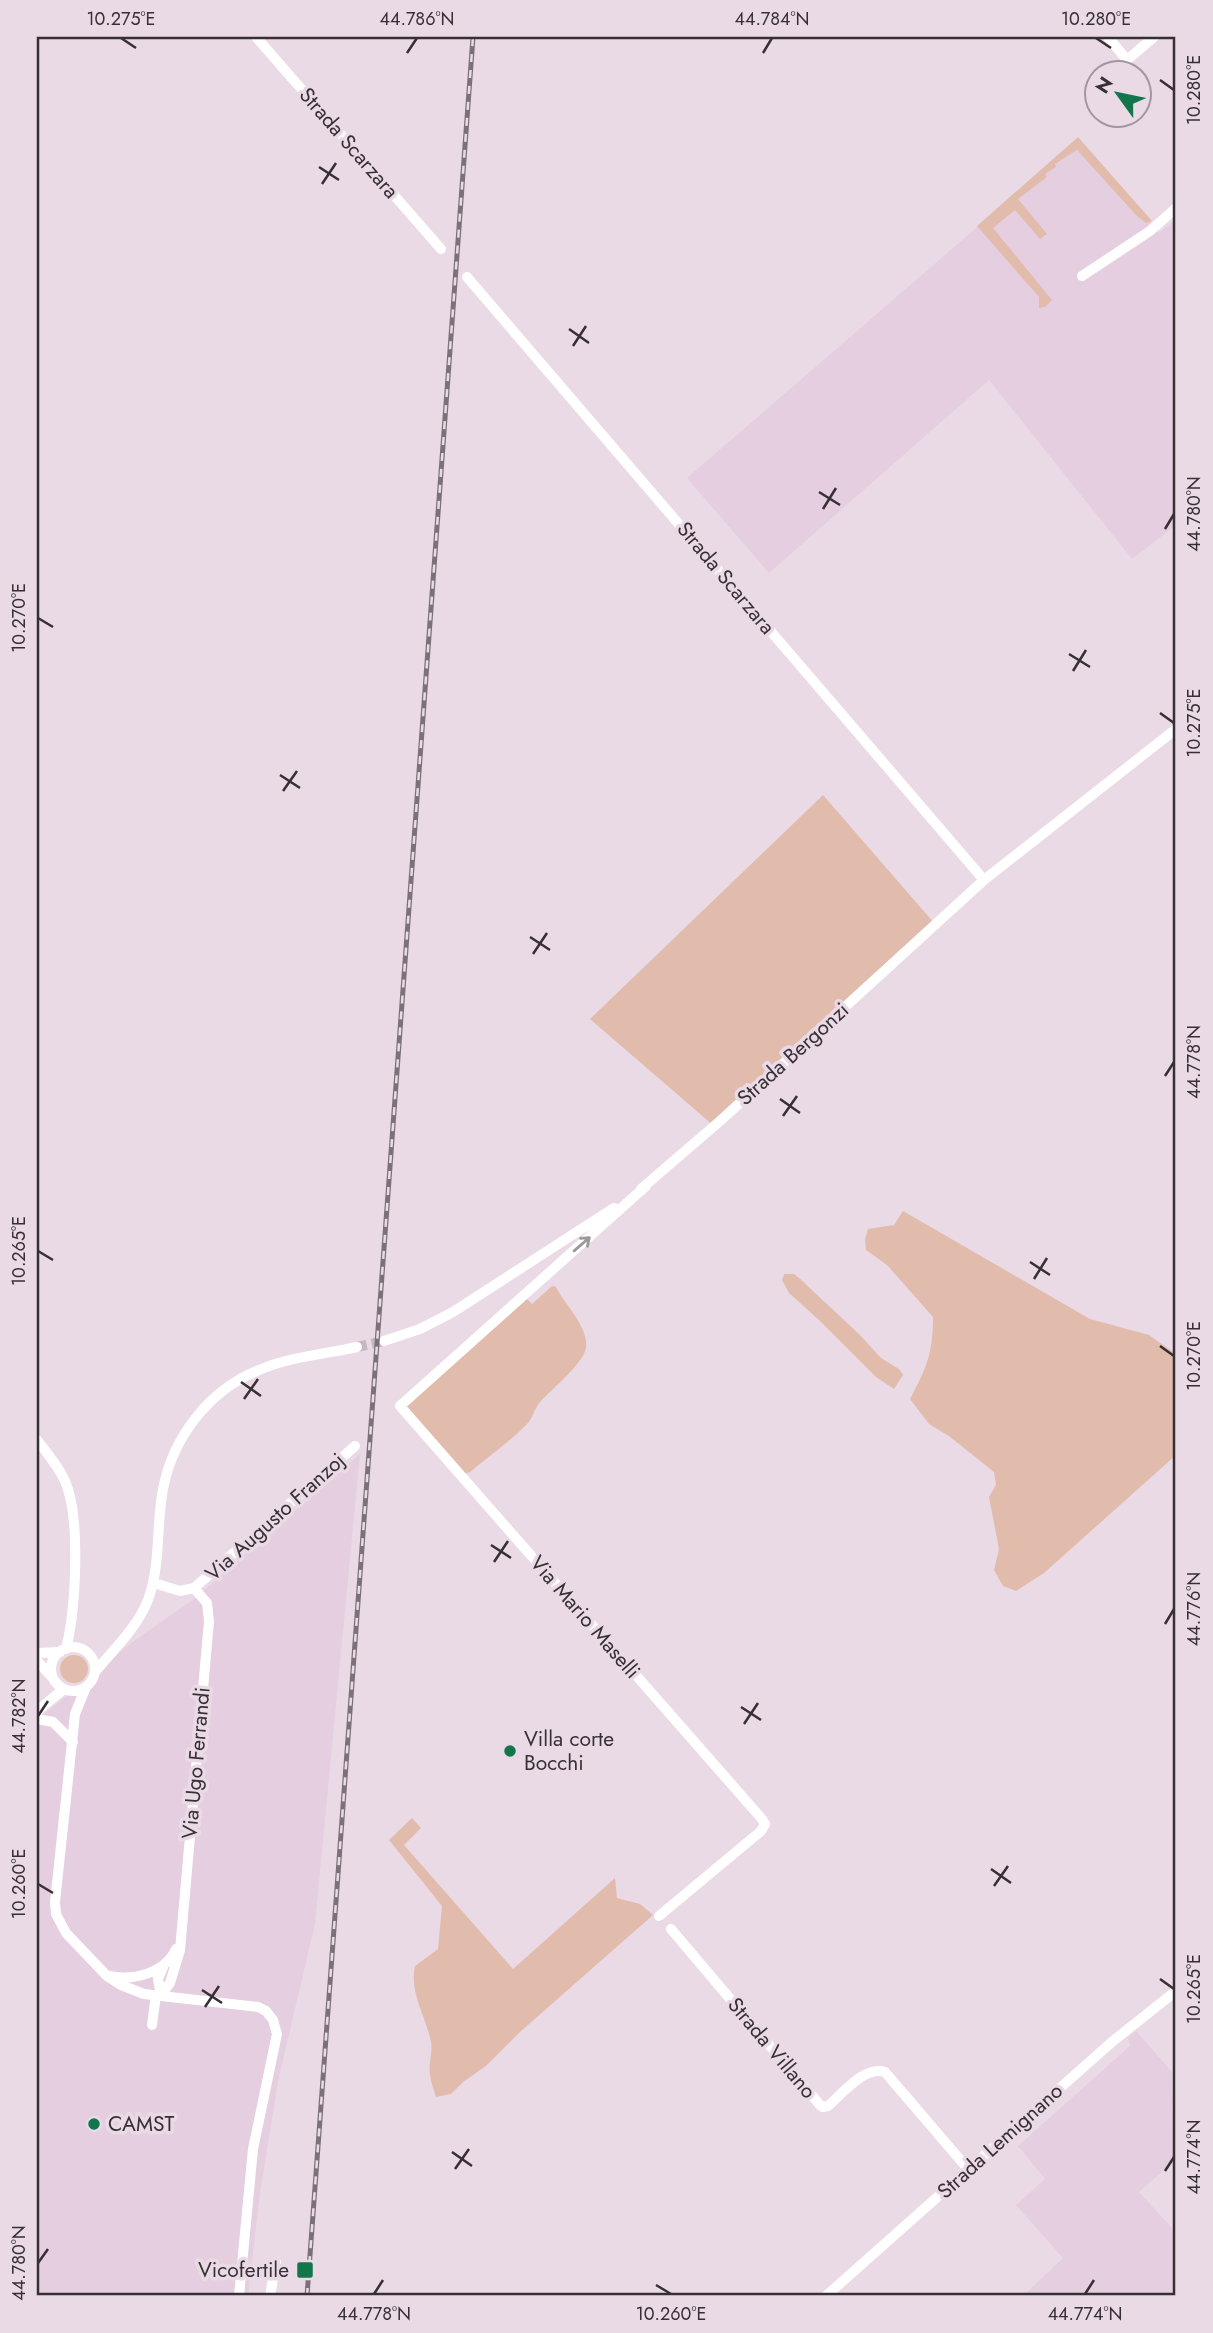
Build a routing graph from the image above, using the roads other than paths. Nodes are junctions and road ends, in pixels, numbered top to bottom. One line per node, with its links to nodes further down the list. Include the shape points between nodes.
1 (257, 37): 5 (street, Strada Scarzara)
2 (1108, 37): 3 (street, via 1127,60)
3 (1154, 37)
4 (1176, 208): 6 (street)
5 (441, 249)
6 (1082, 276)
7 (467, 277): 9 (street, Strada Scarzara)
8 (1176, 729): 9 (street, Strada Bergonzi)
9 (984, 880): 10 (street, Strada Bergonzi)
10 (646, 1186): 11 (street, Strada Bergonzi); 12 (street, Via Mario Maselli, one-way to 10)
11 (524, 1267): 12 (street); 13 (street, Strada Bergonzi, via 436,1322)
12 (531, 1289): 34 (street, Via Mario Maselli, via 400,1406 765,1824)
13 (384, 1341)
14 (357, 1347): 17 (street, via 260,1369 232,1384 200,1413 170,1463 163,1489)
15 (37, 1440): 19 (street, via 62,1476 70,1503)
16 (355, 1446): 18 (street, Via Augusto Franzoj)
17 (154, 1583): 18 (street, Via Augusto Franzoj, via 180,1591); 21 (street, via 136,1623)
18 (194, 1588): 36 (street, Via Ugo Ferrandi, via 209,1611)
19 (71, 1629): 20 (street); 22 (street)
20 (63, 1650): 22 (street); 23 (street); 26 (street, via 52,1665)
21 (113, 1650): 22 (street); 25 (street)
22 (86, 1652): 25 (street)
23 (37, 1653)
24 (37, 1661): 26 (street)
25 (95, 1672): 27 (street)
26 (53, 1678): 28 (street); 29 (street)
27 (86, 1687): 28 (street); 31 (street)
28 (65, 1690): 29 (street); 31 (street)
29 (50, 1701): 30 (street)
30 (37, 1711)
31 (75, 1714): 33 (street)
32 (37, 1719): 33 (street, via 53,1722)
33 (73, 1742): 38 (street, via 56,1914 66,1933)
34 (659, 1916)
35 (671, 1929): 44 (street, Strada Villano, via 820,2105 828,2106 869,2072 885,2072)
36 (179, 1943): 37 (street); 39 (street, Via Ugo Ferrandi)
37 (164, 1965): 38 (street, via 141,1976); 41 (street, via 158,1979)
38 (107, 1976): 41 (street, via 133,1991)
39 (173, 1976): 41 (street); 42 (street, via 178,1989)
40 (1176, 1990): 44 (street, Strada Lemignano)
41 (159, 1995): 42 (street); 43 (street)
42 (191, 1998): 46 (street, via 258,2007 276,2026 253,2149)
43 (152, 2025)
44 (968, 2169): 48 (street, Strada Lemignano)
45 (275, 2262): 47 (street)
46 (239, 2296)
47 (270, 2296)
48 (827, 2296)

